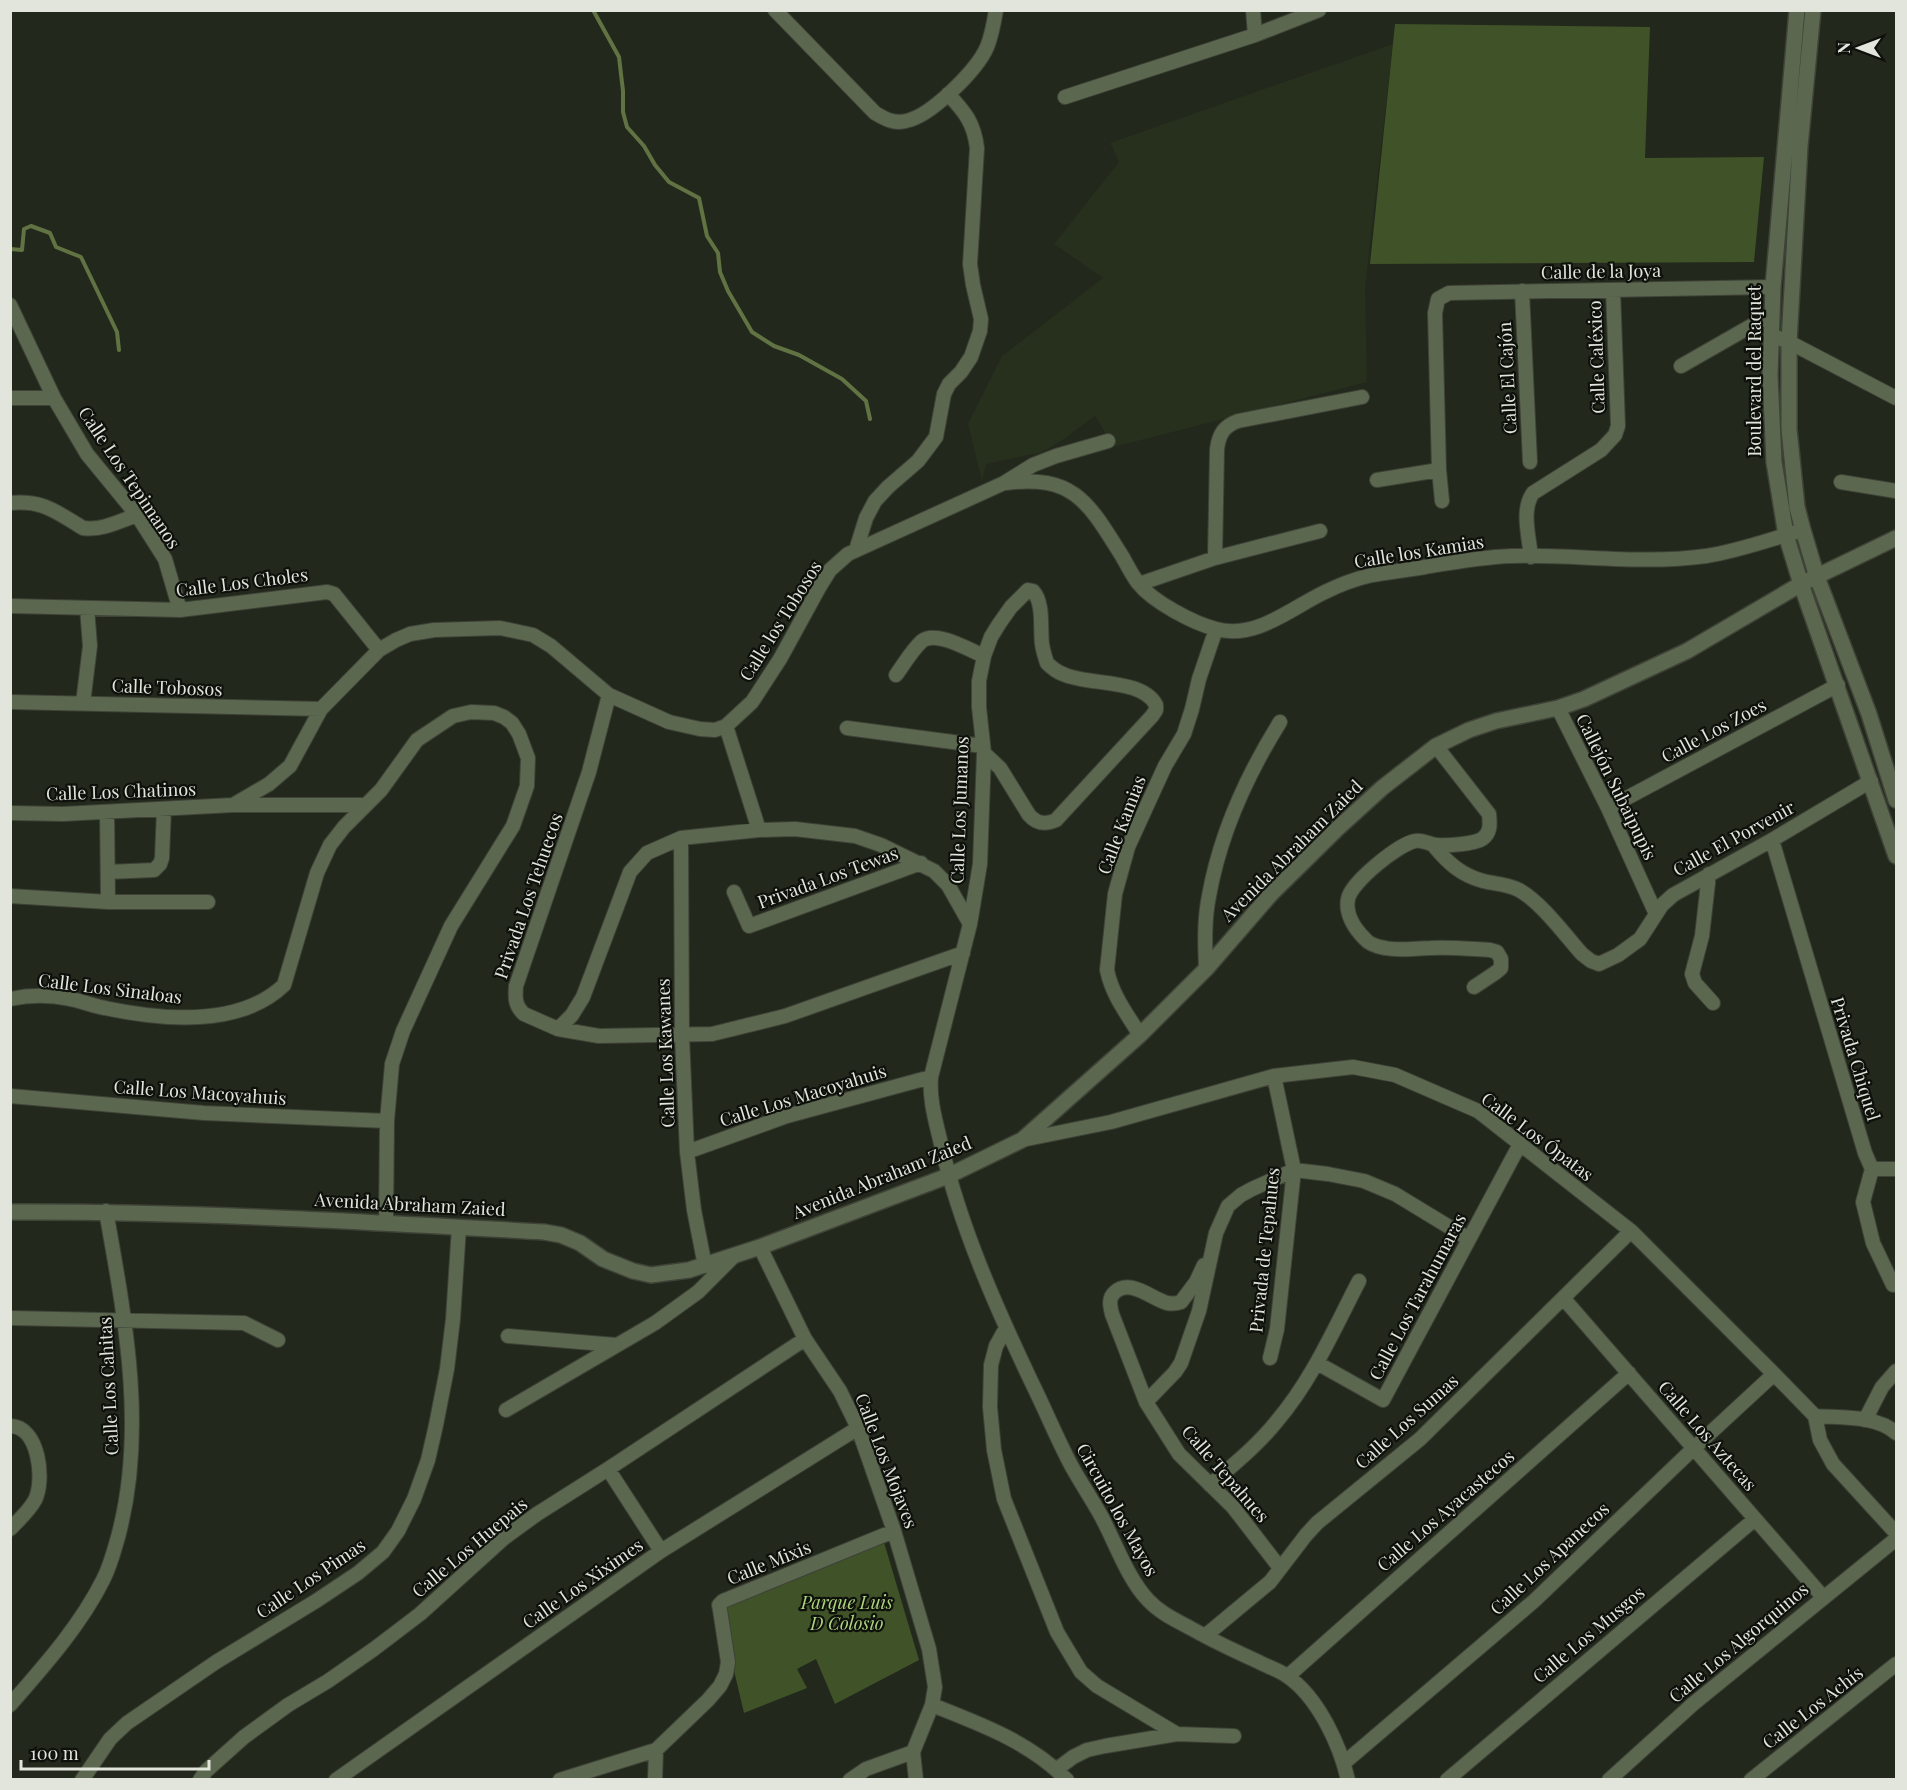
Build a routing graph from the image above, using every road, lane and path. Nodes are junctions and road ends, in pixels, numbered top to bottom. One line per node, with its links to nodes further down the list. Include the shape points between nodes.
1 (775, 10): 8 (street, via 886,120 916,118)
2 (996, 10): 8 (street, via 983,54)
3 (1253, 10): 7 (street)
4 (1319, 10): 7 (street)
5 (1797, 10): 10 (street, Boulevard del Raquet)
6 (1813, 10): 16 (street, Boulevard del Raquet, via 1800,146)
7 (1255, 35): 9 (street)
8 (948, 94): 36 (street, via 966,114 977,148 970,264 980,330 971,357 944,394 936,437 918,461 875,501)
9 (1065, 98)
10 (1773, 287): 11 (street, Calle de la Joya); 14 (street, Boulevard del Raquet)
11 (1613, 290): 12 (street, Calle de la Joya); 37 (street, Calle Caléxico, via 1618,426 1610,443 1528,500)
12 (1522, 291): 23 (street, Calle El Cajón); 24 (street, Calle de la Joya, via 1449,292 1438,299)
13 (10, 305): 20 (street, Calle Los Tepimanos)
14 (1772, 314): 15 (street, Boulevard del Raquet); 17 (street)
15 (1771, 336): 16 (street); 34 (street, Boulevard del Raquet, via 1774,462)
16 (1789, 342): 21 (street); 32 (street, Boulevard del Raquet, via 1789,429)
17 (1681, 366)
18 (1362, 397): 38 (street, via 1238,421 1223,430 1217,449)
19 (10, 398): 20 (street)
20 (54, 398): 31 (street, Calle Los Tepimanos, via 87,454)
21 (1896, 398)
22 (1108, 441): 27 (street, via 1033,465)
23 (1530, 462)
24 (1439, 470): 25 (street); 29 (street)
25 (1377, 480)
26 (1841, 482): 28 (street)
27 (1004, 483): 36 (street, Calle los Tobosos); 40 (street, Calle los Kamias, via 1047,482 1075,494 1089,506)
28 (1896, 491)
29 (1442, 501)
30 (10, 503): 31 (street, via 44,505 89,529)
31 (136, 515): 44 (street, Calle Los Tepimanos, via 165,559)
32 (1803, 530): 34 (street, Calle los Kamias); 39 (street, Boulevard del Raquet)
33 (1320, 531): 38 (street)
34 (1786, 535): 37 (street, Calle los Kamias, via 1707,556 1657,560); 41 (street, Boulevard del Raquet)
35 (1896, 538): 39 (street, Avenida Abraham Zaied)
36 (856, 550): 56 (street, Calle los Tobosos, via 830,570 752,702)
37 (1531, 557): 45 (street, Calle los Kamias, via 1464,560 1370,576 1325,592 1250,630)
38 (1215, 558): 40 (street)
39 (1816, 577): 41 (street, Avenida Abraham Zaied); 61 (street, Boulevard del Raquet, via 1869,714)
40 (1139, 584): 45 (street, Calle los Kamias, via 1161,603)
41 (1801, 584): 49 (street, Boulevard del Raquet); 53 (street, Avenida Abraham Zaied, via 1687,651)
42 (10, 606): 43 (street, Calle Los Choles)
43 (87, 608): 44 (street, Calle Los Choles); 52 (street, via 90,646)
44 (180, 610): 46 (street, Calle Los Choles, via 327,591 334,594)
45 (1216, 629): 88 (street, Calle Kamias, via 1184,734 1128,847 1115,894 1107,970 1115,995)
46 (379, 651): 50 (street, Calle Los Chatinos, via 418,633 500,628 533,635 551,646); 54 (street, Calle Los Chatinos)
47 (984, 656): 48 (street, via 943,639 928,638); 59 (street, Calle Los Jumanos, via 979,681); 59 (street, Calle Los Jumanos, via 999,624 1030,590 1037,597 1047,663 1064,675 1135,689 1157,707 1056,820 1049,823 1034,821)
48 (896, 675)
49 (1838, 685): 60 (street, Boulevard del Raquet); 64 (street, Calle Los Zoes)
50 (609, 695): 56 (street, Calle Los Chatinos, via 669,722 700,729); 87 (street, Privada Los Tehuecos, via 589,772 516,986 520,1010)
51 (10, 702): 52 (street, Calle Tobosos)
52 (83, 703): 54 (street, Calle Tobosos)
53 (1558, 708): 58 (street, Avenida Abraham Zaied, via 1487,724); 64 (street, Callejón Subaipupis)
54 (321, 709): 62 (street, Calle Los Chatinos, via 290,766)
55 (1280, 722): 83 (street, via 1234,809 1216,865 1206,920)
56 (726, 726): 68 (street)
57 (847, 728): 59 (street)
58 (1436, 746): 71 (street, via 1489,814 1490,824 1489,832 1473,842); 83 (street, Avenida Abraham Zaied, via 1338,828 1271,894)
59 (983, 749): 81 (street, Calle Los Jumanos, via 980,864)
60 (1871, 781): 70 (street, Calle El Porvenir); 72 (street, Boulevard del Raquet)
61 (1896, 800)
62 (233, 805): 63 (street, Calle Los Chatinos); 65 (street, Calle Los Chatinos)
63 (364, 805): 85 (street, Calle Los Sinaloas, via 330,845 317,873 284,986 256,1006 190,1017 141,1015 69,999); 93 (street, Calle Los Sinaloas, via 381,790 417,740 459,714 483,711 504,717 519,734 528,758 527,786 513,826 451,927 403,1031 392,1064)
64 (1608, 808): 80 (street, Callejón Subaipupis)
65 (164, 809): 66 (street, Calle Los Chatinos); 74 (street, via 160,864 154,870)
66 (107, 812): 67 (street, Calle Los Chatinos); 74 (street)
67 (10, 813)
68 (759, 830): 69 (street); 73 (street, via 795,829 855,836)
69 (681, 838): 87 (street, via 647,853 630,872 583,997); 89 (street, Calle Los Kawanes)
70 (1772, 840): 75 (street, Calle El Porvenir); 97 (street, Privada Chiquel)
71 (1434, 846): 80 (street, Calle El Porvenir, via 1460,872 1502,884 1530,898 1582,954 1599,964 1640,939); 84 (street, via 1413,841 1376,864 1355,886 1348,898 1348,912 1355,928 1368,942 1386,948 1497,952 1501,968)
72 (1896, 856)
73 (921, 863): 76 (street, Privada Los Tewas, via 749,926); 81 (street, via 948,885)
74 (108, 872): 78 (street)
75 (1709, 874): 80 (street, Calle El Porvenir, via 1673,895); 86 (street, via 1702,936 1692,974)
76 (734, 892)
77 (10, 896): 78 (street)
78 (108, 902): 79 (street)
79 (208, 902)
80 (1656, 914)
81 (970, 924): 82 (street, Calle Los Jumanos)
82 (963, 953): 89 (street, Privada Los Tehuecos, via 785,1016 712,1034); 91 (street, Calle Los Jumanos)
83 (1206, 969): 88 (street, Avenida Abraham Zaied)
84 (1474, 987)
85 (10, 999)
86 (1713, 1004)
87 (558, 1029): 89 (street, Privada Los Tehuecos, via 598,1036)
88 (1140, 1035): 94 (street, Avenida Abraham Zaied)
89 (682, 1036): 96 (street, Calle Los Kawanes)
90 (1274, 1076): 94 (street, Calle Los Ópatas, via 1111,1122); 95 (street, Calle Los Ópatas, via 1353,1066 1395,1075 1478,1111); 99 (street, Privada de Tepahues)
91 (931, 1077): 96 (street, Calle Los Macoyahuis, via 787,1116); 100 (street, Calle Los Jumanos)
92 (10, 1096): 93 (street, Calle Los Macoyahuis, via 204,1113)
93 (387, 1120): 103 (street)
94 (1022, 1140): 100 (street, Avenida Abraham Zaied)
95 (1520, 1144): 105 (street, Calle Los Ópatas); 106 (street, Calle Los Tarahumaras)
96 (687, 1152): 110 (street, Calle Los Kawanes)
97 (1872, 1169): 98 (street); 112 (street, via 1863,1202 1873,1243)
98 (1896, 1169)
99 (1294, 1170): 106 (street, via 1364,1181 1395,1194); 107 (street, Calle Tepahues, via 1246,1192 1228,1206); 121 (street, Privada de Tepahues, via 1277,1329)
100 (948, 1176): 108 (street, Avenida Abraham Zaied); 116 (street, Circuito los Mayos)
101 (106, 1211): 102 (street, Avenida Abraham Zaied); 103 (street, Avenida Abraham Zaied); 115 (street, Calle Los Cahitas)
102 (10, 1212)
103 (386, 1222): 104 (street, Avenida Abraham Zaied)
104 (459, 1227): 110 (street, Avenida Abraham Zaied, via 561,1235 603,1260 651,1275); 155 (street, Calle Los Pimas, via 453,1319 436,1425 428,1460 398,1531 383,1552 358,1573 127,1723 110,1739)
105 (1631, 1231): 113 (street, Calle Los Sumas); 125 (street, Calle Los Ópatas)
106 (1469, 1239): 122 (street, Calle Los Tarahumaras, via 1383,1400)
107 (1212, 1246): 126 (street, Calle Tepahues, via 1199,1311 1180,1363); 126 (street, Calle Tepahues, via 1196,1282 1181,1302 1170,1304 1130,1287 1116,1290 1111,1297 1116,1328)
108 (760, 1247): 109 (street, Avenida Abraham Zaied); 118 (street, Calle Los Mojaves)
109 (735, 1255): 110 (street, Avenida Abraham Zaied); 120 (street, via 698,1292)
110 (705, 1266)
111 (1359, 1281): 122 (street)
112 (1893, 1285)
113 (1564, 1299): 124 (street, Calle Los Aztecas); 142 (street, Calle Los Sumas, via 1420,1438 1329,1512)
114 (10, 1318): 115 (street)
115 (125, 1319): 119 (street, via 244,1323); 147 (street, Calle Los Cahitas, via 131,1466 126,1509 116,1544 104,1578 75,1627)
116 (1006, 1328): 144 (street, Circuito los Mayos, via 1071,1466 1136,1584 1156,1608); 149 (street, via 991,1365 994,1450 1004,1499 1057,1632 1081,1672 1097,1686)
117 (508, 1336): 120 (street)
118 (805, 1339): 131 (street, Calle Los Mojaves, via 840,1391); 134 (street, Calle Los Huepais)
119 (278, 1340)
120 (616, 1345): 127 (street)
121 (1270, 1358)
122 (1317, 1363): 135 (street, via 1278,1421)
123 (1896, 1371): 129 (street, via 1882,1387)
124 (1629, 1373): 133 (street, Calle Los Aztecas); 146 (street, Calle Los Ayacastecos)
125 (1774, 1374): 128 (street, Calle Los Ópatas); 133 (street, Calle Los Apanecos)
126 (1146, 1402): 135 (street, Calle Tepahues, via 1179,1454)
127 (506, 1410)
128 (1815, 1416): 129 (street); 139 (street, Calle Los Ópatas, via 1820,1440 1833,1464)
129 (1866, 1420): 132 (street)
130 (10, 1426): 137 (street, via 28,1434 38,1458 40,1477 36,1498)
131 (858, 1428): 138 (street, Calle Los Mojaves); 141 (street, Calle Los Xiximes)
132 (1896, 1433)
133 (1694, 1448): 136 (street, Calle Los Aztecas); 153 (street, Calle Los Apanecos, via 1534,1601)
134 (608, 1469): 141 (street); 156 (street, Calle Los Huepais, via 504,1538 420,1614 244,1737)
135 (1210, 1485): 142 (street, Calle Tepahues)
136 (1755, 1519): 143 (street, Calle Los Aztecas); 163 (street, Calle Los Musgos)
137 (10, 1529)
138 (894, 1531): 148 (street, Calle Los Mojaves, via 928,1649 935,1688); 151 (street, Calle Mixis, via 723,1601 719,1608 728,1662 726,1674 708,1700)
139 (1896, 1533)
140 (1896, 1539): 143 (street, Calle Los Algorquinos)
141 (661, 1551): 157 (street, Calle Los Xiximes)
142 (1280, 1568): 144 (street, Calle Los Sumas, via 1256,1595)
143 (1823, 1597): 164 (street, Calle Los Algorquinos)
144 (1205, 1636): 146 (street, Circuito los Mayos)
145 (1896, 1664): 165 (street, Calle Los Achís)
146 (1288, 1676): 153 (street, Circuito los Mayos, via 1322,1715)
147 (10, 1705)
148 (932, 1705): 152 (street); 154 (street, via 1008,1736)
149 (1177, 1734): 150 (street); 154 (street, via 1087,1750 1073,1756)
150 (1234, 1736)
151 (656, 1750): 158 (street); 159 (street)
152 (913, 1752): 160 (street); 161 (street)
153 (1344, 1763): 162 (street, Circuito los Mayos)
154 (1062, 1774)
155 (82, 1779)
156 (200, 1779)
157 (336, 1779)
158 (560, 1779)
159 (655, 1779)
160 (850, 1779)
161 (916, 1779)
162 (1348, 1779)
163 (1447, 1779)
164 (1609, 1779)
165 (1751, 1779)

